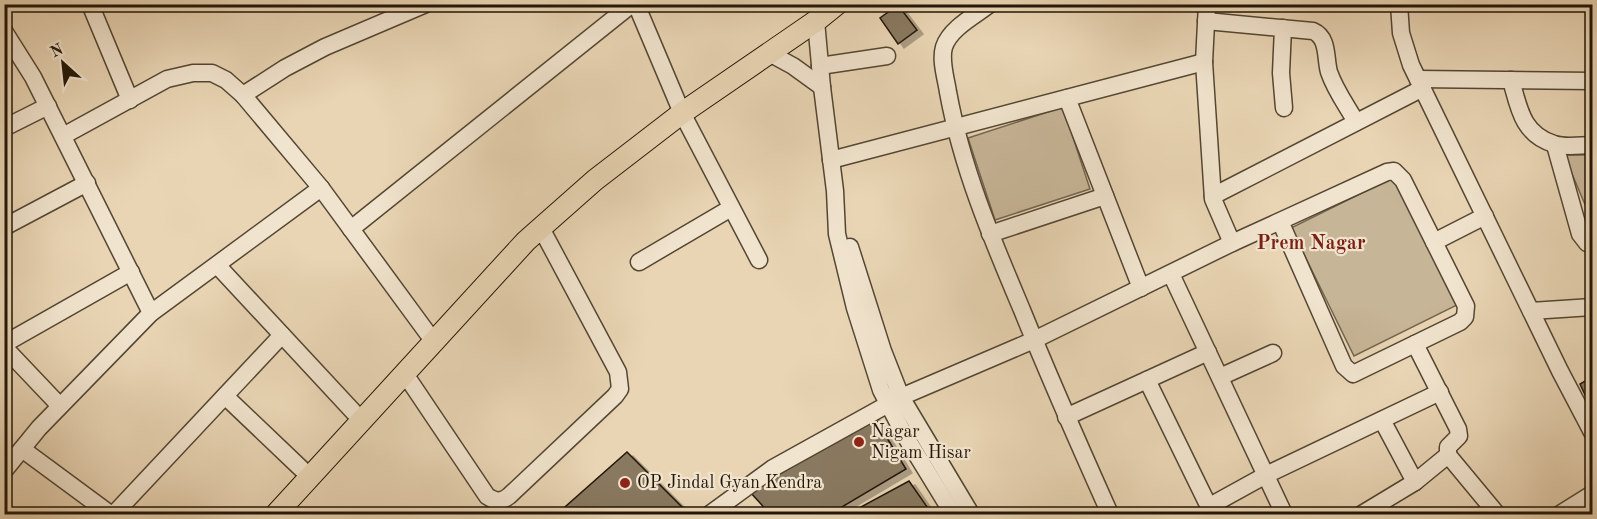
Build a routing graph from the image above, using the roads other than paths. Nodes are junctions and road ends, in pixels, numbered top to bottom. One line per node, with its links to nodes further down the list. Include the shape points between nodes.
1 (90, 4): 21 (street)
2 (426, 4): 19 (street, via 325,47)
3 (634, 4): 24 (street); 41 (street)
4 (837, 4): 8 (main road)
5 (990, 4): 27 (street, via 956,30 944,48)
6 (1399, 4): 17 (street, via 1405,50)
7 (1207, 13): 9 (street); 13 (street)
8 (816, 21): 11 (main road); 14 (street)
9 (1283, 28): 23 (street); 25 (street, via 1319,34 1324,41 1328,70)
10 (4, 31): 22 (street)
11 (769, 53): 18 (street); 24 (main road)
12 (887, 56): 14 (street)
13 (1204, 62): 20 (street); 35 (street)
14 (820, 66): 18 (street)
15 (1511, 80): 16 (street); 17 (street); 29 (street, via 1525,124 1534,134)
16 (1593, 81)
17 (1420, 83): 25 (street); 37 (street)
18 (822, 87): 31 (street)
19 (243, 95): 21 (street, via 212,73 193,73 167,79); 33 (street)
20 (1067, 98): 27 (street); 34 (street)
21 (130, 99): 28 (street)
22 (48, 106): 26 (street); 28 (street)
23 (1284, 108)
24 (682, 112): 36 (street); 40 (main road)
25 (1356, 122): 35 (street)
26 (4, 128)
27 (954, 128): 31 (street); 42 (street)
28 (63, 136): 32 (street)
29 (1555, 145): 30 (street); 45 (street, via 1580,234 1587,243)
30 (1593, 145)
31 (831, 160): 67 (street, via 835,191)
32 (87, 183): 39 (street); 49 (street)
33 (321, 188): 41 (street); 48 (street)
34 (1105, 196): 42 (street); 51 (street)
35 (1213, 196): 44 (street)
36 (731, 208): 46 (street); 47 (street)
37 (1485, 216): 43 (street); 53 (street)
38 (1280, 221): 43 (street, via 1394,171 1403,180); 44 (street); 58 (street, via 1348,371 1360,372)
39 (4, 227)
40 (541, 228): 57 (main road); 62 (street, via 618,372 620,389 615,396 509,496 494,501)
41 (351, 229): 57 (street)
42 (990, 234): 56 (street)
43 (1434, 242): 58 (street, via 1467,312 1460,321)
44 (1232, 243): 50 (street)
45 (1593, 243)
46 (759, 260)
47 (639, 262)
48 (217, 265): 54 (street); 55 (street)
49 (131, 272): 54 (street); 59 (street)
50 (1171, 274): 51 (street); 60 (street)
51 (1141, 288): 56 (street)
52 (1593, 307): 53 (street)
53 (1531, 311): 72 (street)
54 (152, 313): 68 (street)
55 (282, 335): 66 (street); 71 (street)
56 (1034, 340): 67 (street); 69 (street)
57 (434, 342): 62 (main road)
58 (1415, 344): 65 (street)
59 (4, 345): 68 (street)
60 (1208, 352): 63 (street); 64 (street)
61 (1273, 352): 63 (street)
62 (405, 374): 71 (main road)
63 (1220, 377): 76 (street)
64 (1147, 380): 69 (street); 81 (street)
65 (1440, 392): 70 (street); 74 (street, via 1459,432 1448,447)
66 (225, 396): 77 (street); 82 (street)
67 (895, 401): 84 (street, via 773,468); 85 (street); 86 (street)
68 (60, 406): 73 (street)
69 (1066, 417): 87 (street)
70 (1382, 420): 76 (street); 78 (street)
71 (362, 421): 77 (main road)
72 (1593, 432)
73 (22, 449): 75 (street); 82 (street)
74 (1448, 455): 78 (street); 90 (street)
75 (4, 471)
76 (1266, 475): 81 (street, via 1226,496); 88 (street)
77 (310, 477): 83 (main road)
78 (1415, 482): 89 (street)
79 (1593, 494): 91 (street)
80 (1593, 510): 92 (street)
81 (1208, 512)
82 (112, 514)
83 (276, 514)
84 (710, 514)
85 (953, 514)
86 (971, 514)
87 (1110, 514)
88 (1284, 514)
89 (1362, 514)
90 (1497, 514)
91 (1560, 514)
92 (1584, 514)

